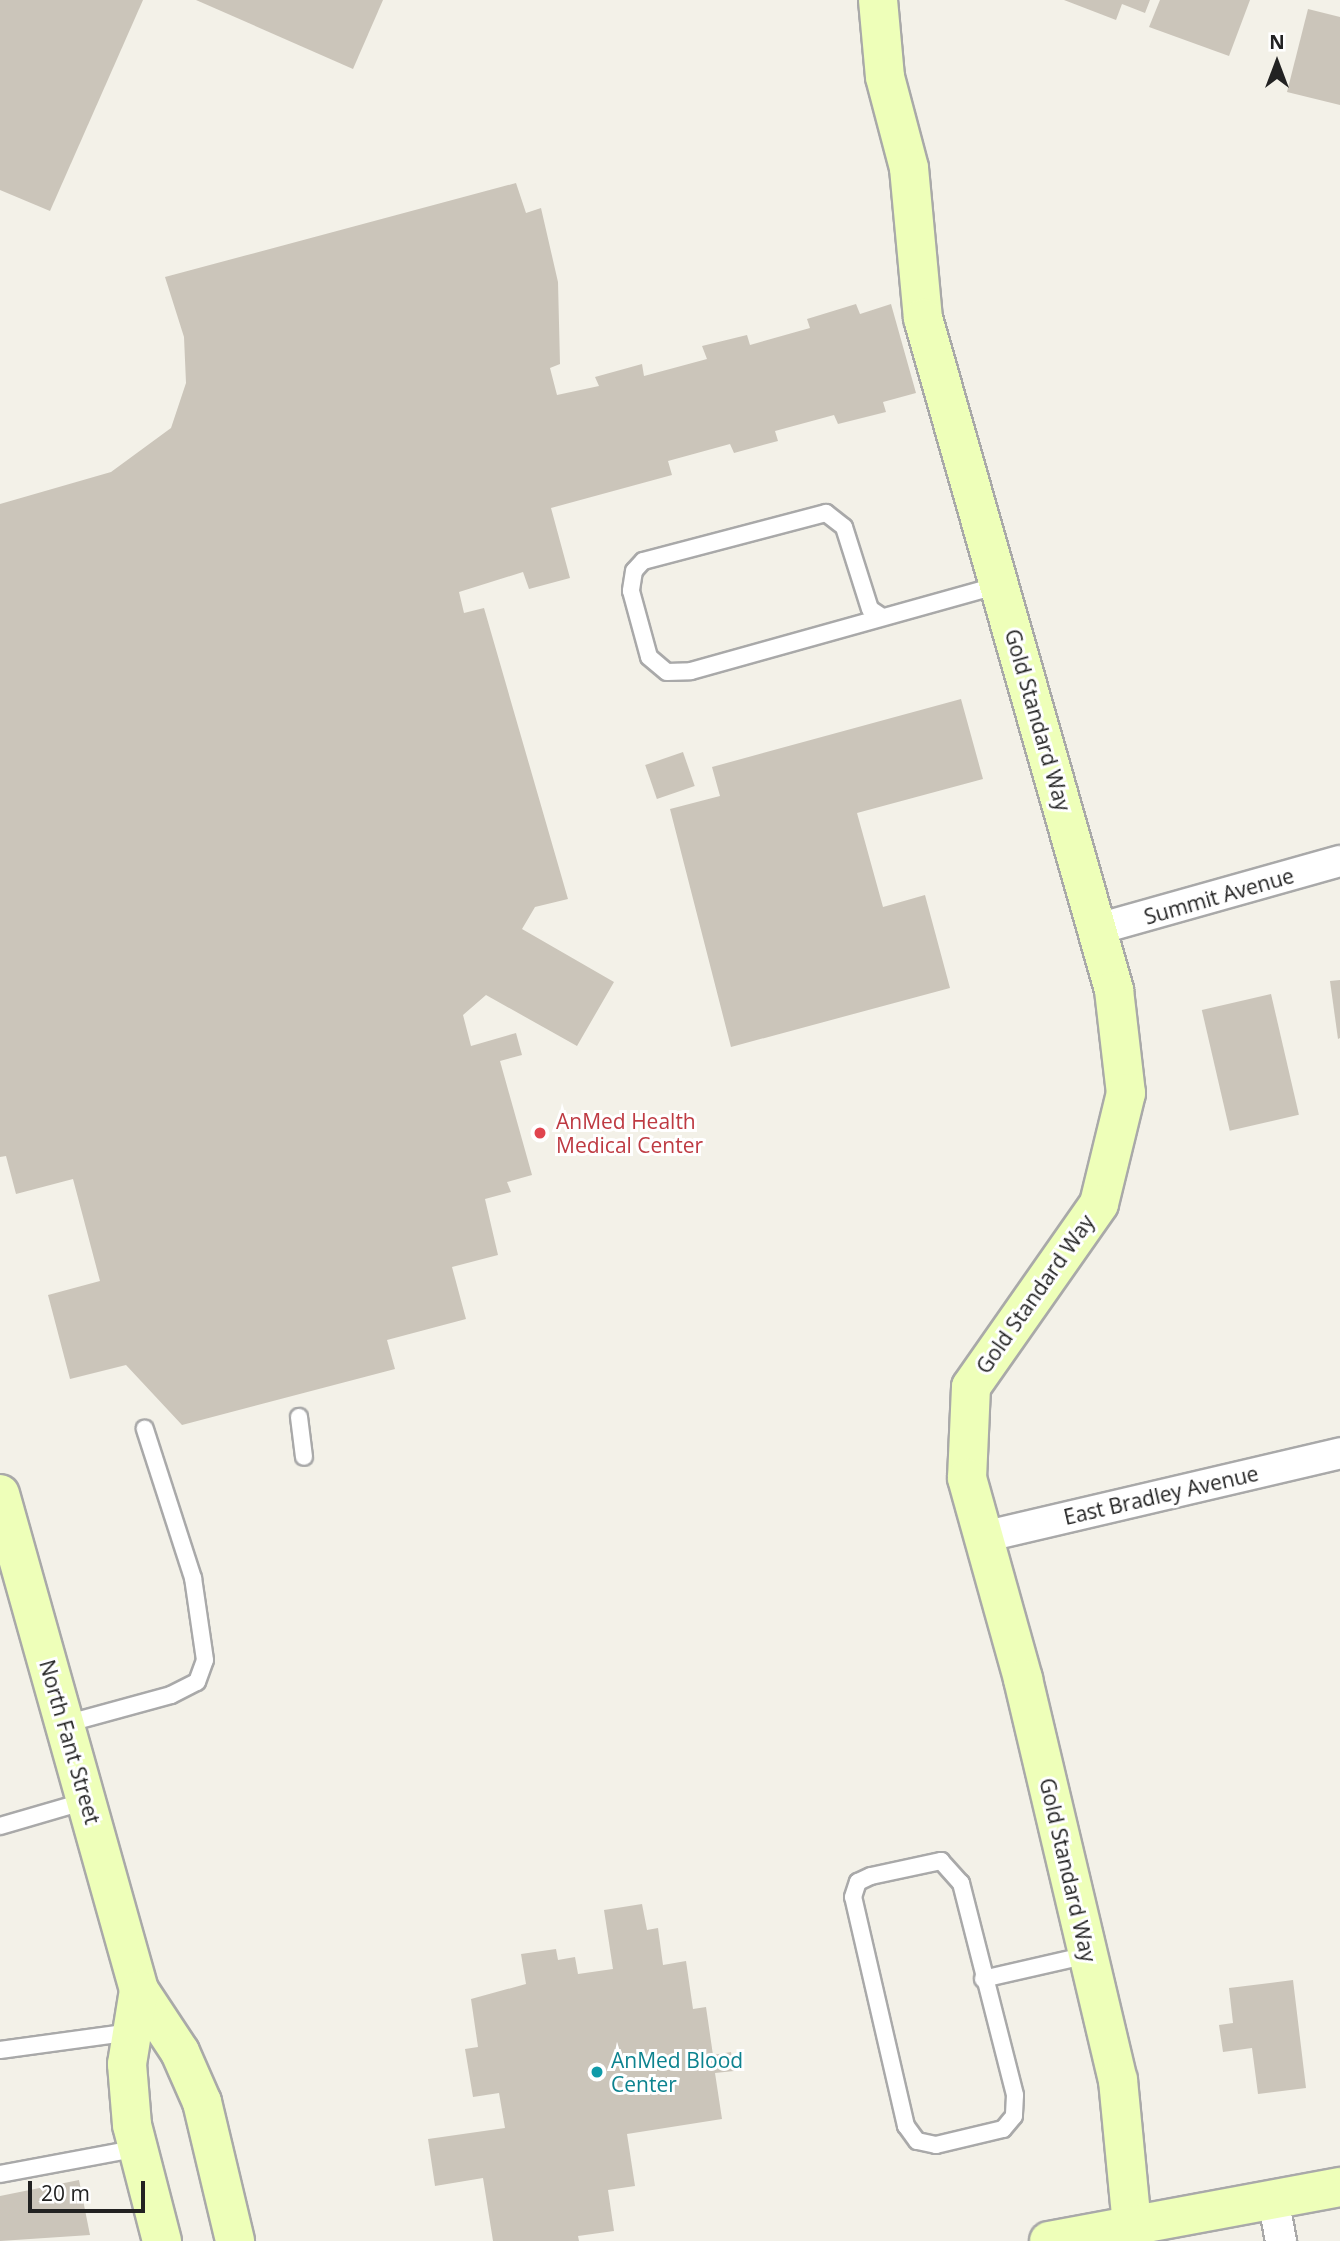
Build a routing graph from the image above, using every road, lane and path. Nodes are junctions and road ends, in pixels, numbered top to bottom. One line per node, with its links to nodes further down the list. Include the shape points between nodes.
1 (878, 0): 2 (street, Gold Standard Way, via 885,77 909,168 923,318)
2 (999, 585): 3 (lane); 5 (street, Gold Standard Way)
3 (881, 617): 3 (lane, via 870,609 844,527 826,513 643,561 634,571 631,591 649,657 667,673)
4 (1340, 861): 5 (street, Summit Avenue)
5 (1098, 929): 11 (street, Gold Standard Way, via 1114,990 1126,1093 1099,1204 971,1387 967,1478)
6 (299, 1417): 9 (lane)
7 (145, 1429): 12 (lane, via 194,1578 205,1660 197,1682 171,1695)
8 (1340, 1453): 11 (street, East Bradley Avenue)
9 (304, 1457)
10 (0, 1494): 12 (street, North Fant Street)
11 (983, 1537): 15 (street, Gold Standard Way)
12 (65, 1724): 13 (street, North Fant Street)
13 (86, 1801): 14 (lane); 17 (street, North Fant Street)
14 (0, 1826)
15 (1088, 1955): 16 (lane); 24 (street, Gold Standard Way, via 1118,2080)
16 (983, 1979): 16 (lane, via 954,1868 925,1863 858,1882 856,1915 906,2126 917,2141 936,2144 1003,2129 1014,2116 1015,2095)
17 (139, 1990): 18 (street, North Fant Street); 26 (street, North Fant Street, via 180,2052 202,2102)
18 (133, 2031): 19 (lane); 20 (street, North Fant Street, via 127,2064)
19 (0, 2050)
20 (139, 2148): 21 (lane); 25 (street, North Fant Street)
21 (0, 2174)
22 (1340, 2187): 23 (street)
23 (1273, 2199): 24 (street); 28 (street)
24 (1132, 2226): 27 (street)
25 (162, 2241)
26 (235, 2241)
27 (1049, 2241)
28 (1281, 2241)

